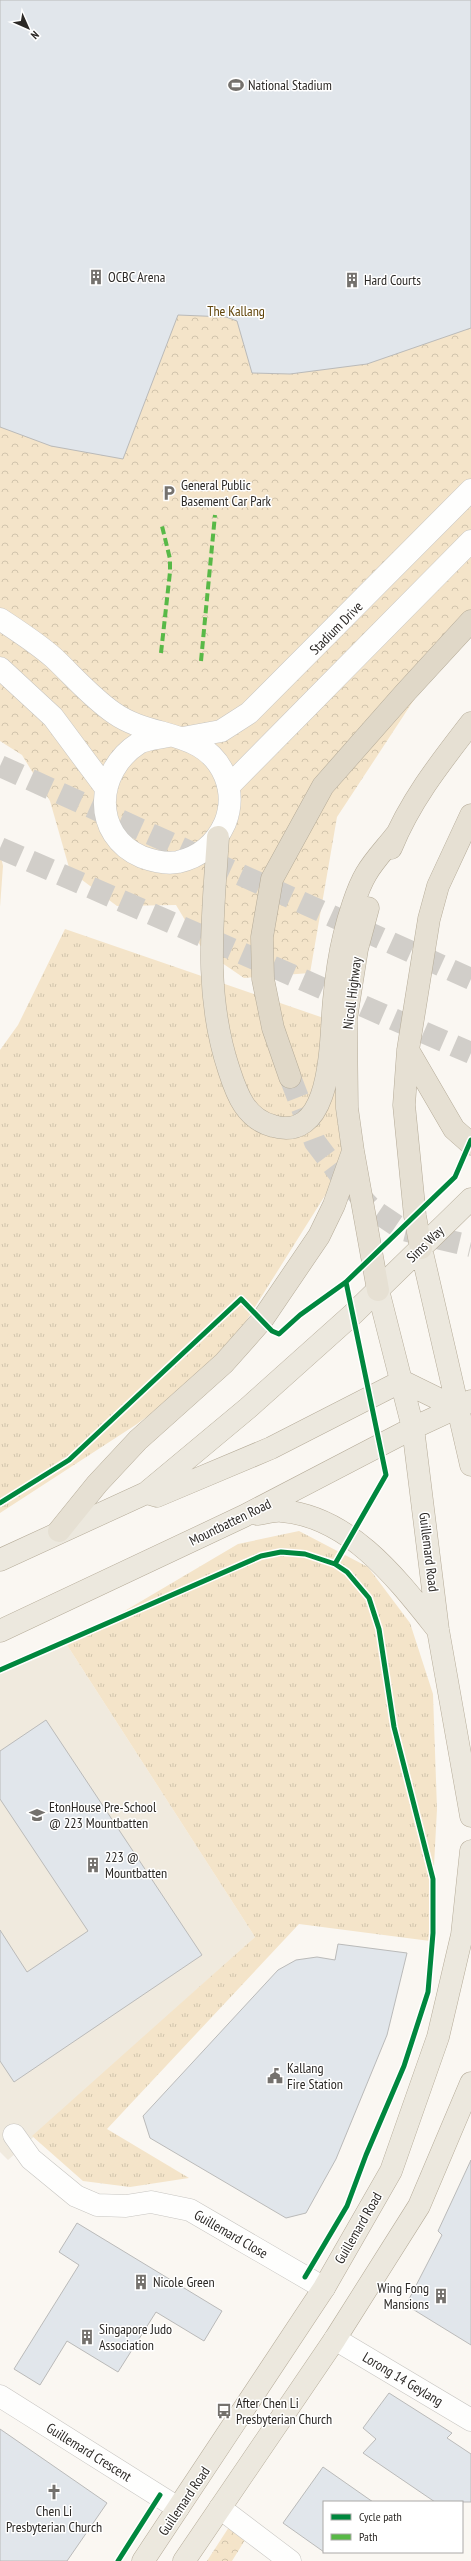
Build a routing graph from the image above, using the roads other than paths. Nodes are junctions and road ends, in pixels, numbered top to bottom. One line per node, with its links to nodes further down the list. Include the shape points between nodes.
1 (471, 490): 7 (street, Stadium Drive, via 249,713 221,731)
2 (471, 541): 8 (street)
3 (0, 619): 7 (street, Stadium Drive, via 52,656 114,713 139,727)
4 (471, 621): 14 (highway, via 323,786 272,879 262,937 263,979 273,1028)
5 (0, 668): 9 (street, via 53,716)
6 (471, 723): 11 (highway, Nicoll Highway, via 428,778)
7 (175, 737): 8 (street, Stadium Drive, via 204,748 220,764); 9 (street, Stadium Drive, via 140,742 117,761)
8 (229, 786): 12 (street, Stadium Drive, via 229,812)
9 (105, 787): 12 (street, Stadium Drive, via 107,817 114,834 131,852 153,861 177,862 200,853)
10 (471, 815): 13 (highway, via 438,886 429,919)
11 (396, 835): 12 (highway, via 366,874 344,935 334,999 328,1078 322,1098 314,1113 300,1124 286,1128 262,1122 247,1110 236,1092 220,1043 211,986); 16 (highway, Nicoll Highway, via 372,895 358,942 346,1019 347,1108)
12 (218, 837)
13 (408, 1050): 15 (highway, via 454,1129); 18 (highway, via 404,1105 414,1216)
14 (290, 1076)
15 (471, 1144)
16 (352, 1151): 19 (highway, Nicoll Highway); 26 (highway, via 334,1205 319,1236 262,1320 224,1363 138,1440 97,1484)
17 (471, 1199): 18 (main road, Sims Way)
18 (421, 1248): 19 (main road, Sims Way); 21 (main road)
19 (378, 1290): 20 (main road, Guillemard Road); 24 (main road, via 248,1408)
20 (402, 1381): 21 (main road); 22 (main road, Guillemard Road); 24 (main road, via 271,1448 157,1496)
21 (464, 1405): 22 (main road, Mountbatten Road); 23 (main road)
22 (413, 1428): 25 (main road, Mountbatten Road); 28 (main road, Guillemard Road)
23 (471, 1465)
24 (146, 1493): 26 (main road)
25 (244, 1516): 28 (main road, via 281,1510 313,1518 350,1538 378,1559); 29 (main road, Mountbatten Road)
26 (59, 1531): 27 (main road)
27 (0, 1560)
28 (438, 1630): 30 (main road, Guillemard Road)
29 (0, 1631)
30 (471, 1816)
31 (471, 1851): 34 (main road, Guillemard Road, via 462,1935 438,2037 391,2171)
32 (471, 2083): 35 (main road, via 419,2206)
33 (14, 2135): 34 (street, Guillemard Close, via 31,2159 76,2196 97,2205 126,2206 151,2202 190,2210)
34 (324, 2288): 38 (main road, Guillemard Road)
35 (335, 2339): 37 (street, Lorong 14 Geylang); 39 (main road)
36 (0, 2396): 38 (street, Guillemard Crescent)
37 (471, 2420)
38 (178, 2508): 40 (main road, Guillemard Road)
39 (220, 2508): 41 (main road); 42 (street)
40 (143, 2561)
41 (184, 2561)
42 (290, 2561)

